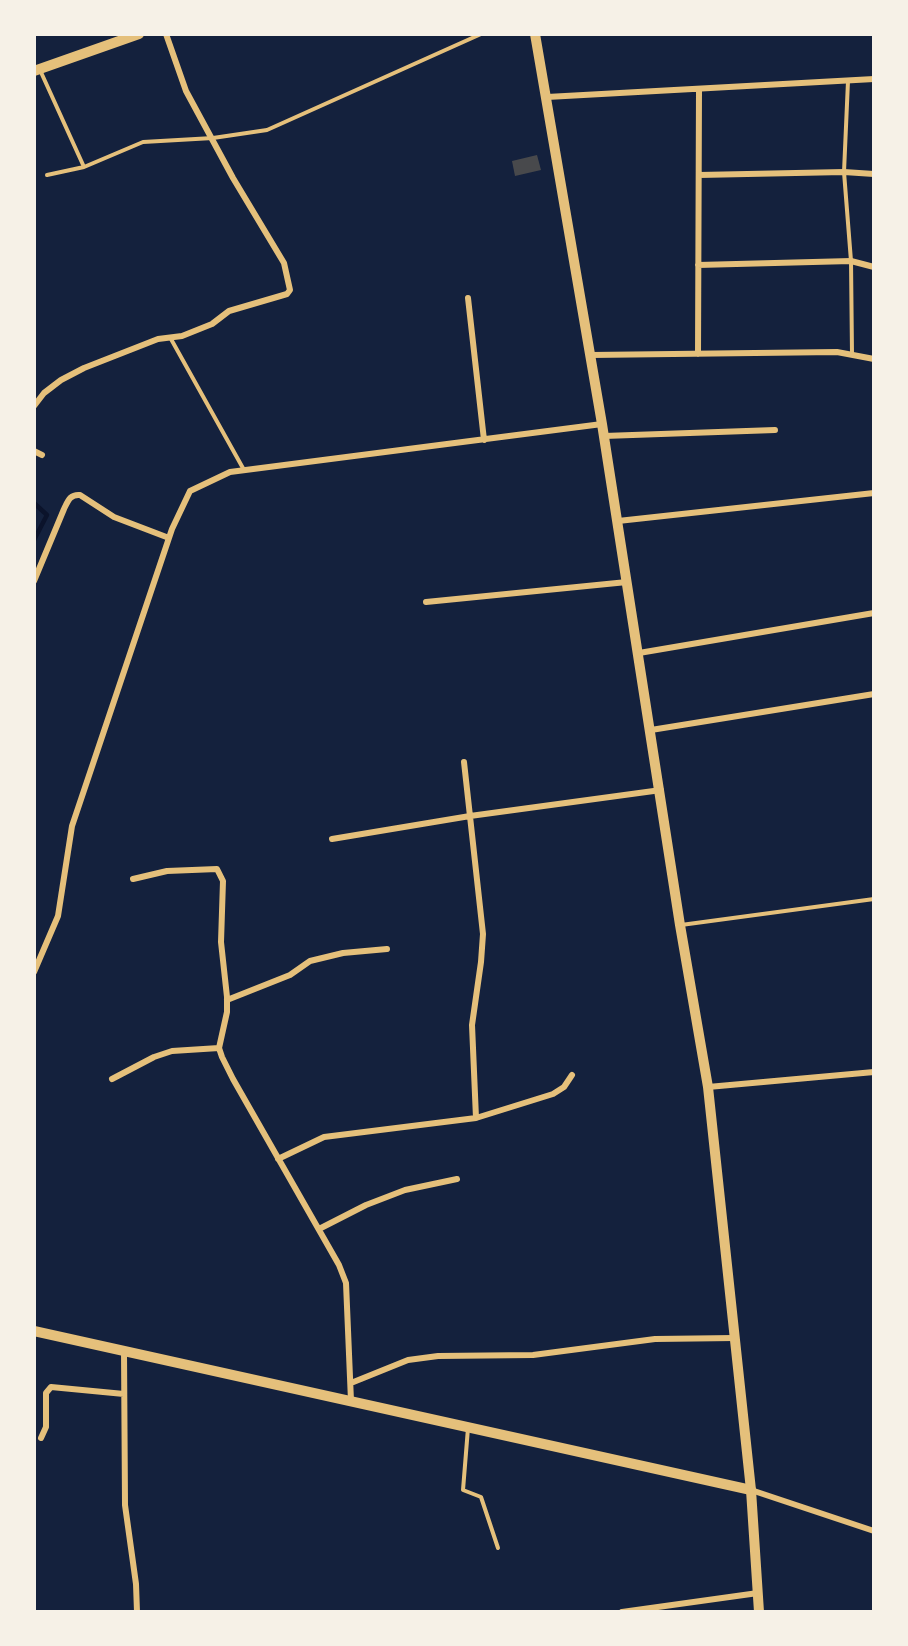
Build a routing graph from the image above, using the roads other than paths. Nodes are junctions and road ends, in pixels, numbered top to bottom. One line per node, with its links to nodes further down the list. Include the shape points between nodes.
1 (139, 34): 5 (main road)
2 (166, 34): 10 (street, via 186,92)
3 (481, 34): 10 (lane, via 267,130)
4 (535, 34): 9 (main road)
5 (37, 71): 11 (lane)
6 (873, 79): 7 (street)
7 (848, 81): 8 (street); 12 (lane)
8 (699, 89): 9 (street); 15 (street)
9 (547, 97): 23 (main road)
10 (213, 138): 11 (lane, via 142,142); 20 (street, via 284,263 291,290 229,311 212,324)
11 (84, 167): 14 (lane)
12 (844, 172): 13 (street); 15 (street); 16 (lane)
13 (873, 174)
14 (47, 175)
15 (699, 175): 17 (street)
16 (851, 261): 17 (street); 18 (street); 22 (lane)
17 (698, 264): 21 (street)
18 (873, 267)
19 (468, 298): 29 (street)
20 (171, 339): 25 (street, via 158,339 84,368 61,380); 32 (lane)
21 (698, 354): 22 (street); 23 (street)
22 (852, 354): 24 (street)
23 (591, 355): 26 (main road)
24 (873, 359)
25 (34, 406)
26 (602, 424): 28 (main road); 29 (street)
27 (775, 430): 28 (street)
28 (604, 436): 34 (main road)
29 (484, 440): 32 (street)
30 (34, 452): 31 (street)
31 (42, 455)
32 (244, 471): 35 (street, via 230,472 190,491)
33 (873, 493): 34 (street)
34 (618, 520): 37 (main road)
35 (169, 538): 36 (street, via 114,517 75,494 69,498); 51 (street, via 72,826 58,916)
36 (34, 581)
37 (627, 582): 38 (street); 40 (main road)
38 (426, 602)
39 (873, 613): 40 (street)
40 (639, 653): 42 (main road)
41 (873, 694): 42 (street)
42 (651, 730): 44 (main road)
43 (464, 762): 45 (street)
44 (661, 790): 45 (street); 49 (main road)
45 (470, 816): 46 (street); 58 (street, via 483,934 472,1040)
46 (332, 839)
47 (134, 879): 52 (street, via 167,871 217,869 223,881 220,942)
48 (873, 899): 49 (lane)
49 (680, 925): 57 (main road)
50 (387, 949): 52 (street, via 310,961 290,975)
51 (34, 972)
52 (227, 1000): 53 (street)
53 (219, 1048): 56 (street, via 172,1051); 59 (street)
54 (873, 1072): 57 (street)
55 (572, 1075): 58 (street, via 553,1094)
56 (112, 1079)
57 (708, 1088): 63 (main road)
58 (476, 1118): 59 (street, via 324,1137)
59 (278, 1159): 61 (street)
60 (457, 1179): 61 (street, via 405,1190)
61 (319, 1229): 65 (street, via 346,1283)
62 (34, 1331): 64 (main road)
63 (734, 1338): 65 (street, via 655,1339 533,1355 438,1356 408,1360); 70 (main road)
64 (124, 1351): 66 (street); 67 (main road)
65 (351, 1383): 67 (street)
66 (124, 1394): 69 (street, via 51,1387 46,1393 46,1427); 74 (street, via 125,1506)
67 (351, 1401): 68 (main road)
68 (468, 1427): 70 (main road); 72 (lane, via 463,1490 481,1497)
69 (41, 1438)
70 (750, 1490): 71 (street); 73 (main road)
71 (873, 1531)
72 (498, 1548)
73 (758, 1593): 75 (street); 76 (main road)
74 (137, 1611)
75 (622, 1611)
76 (759, 1611)

